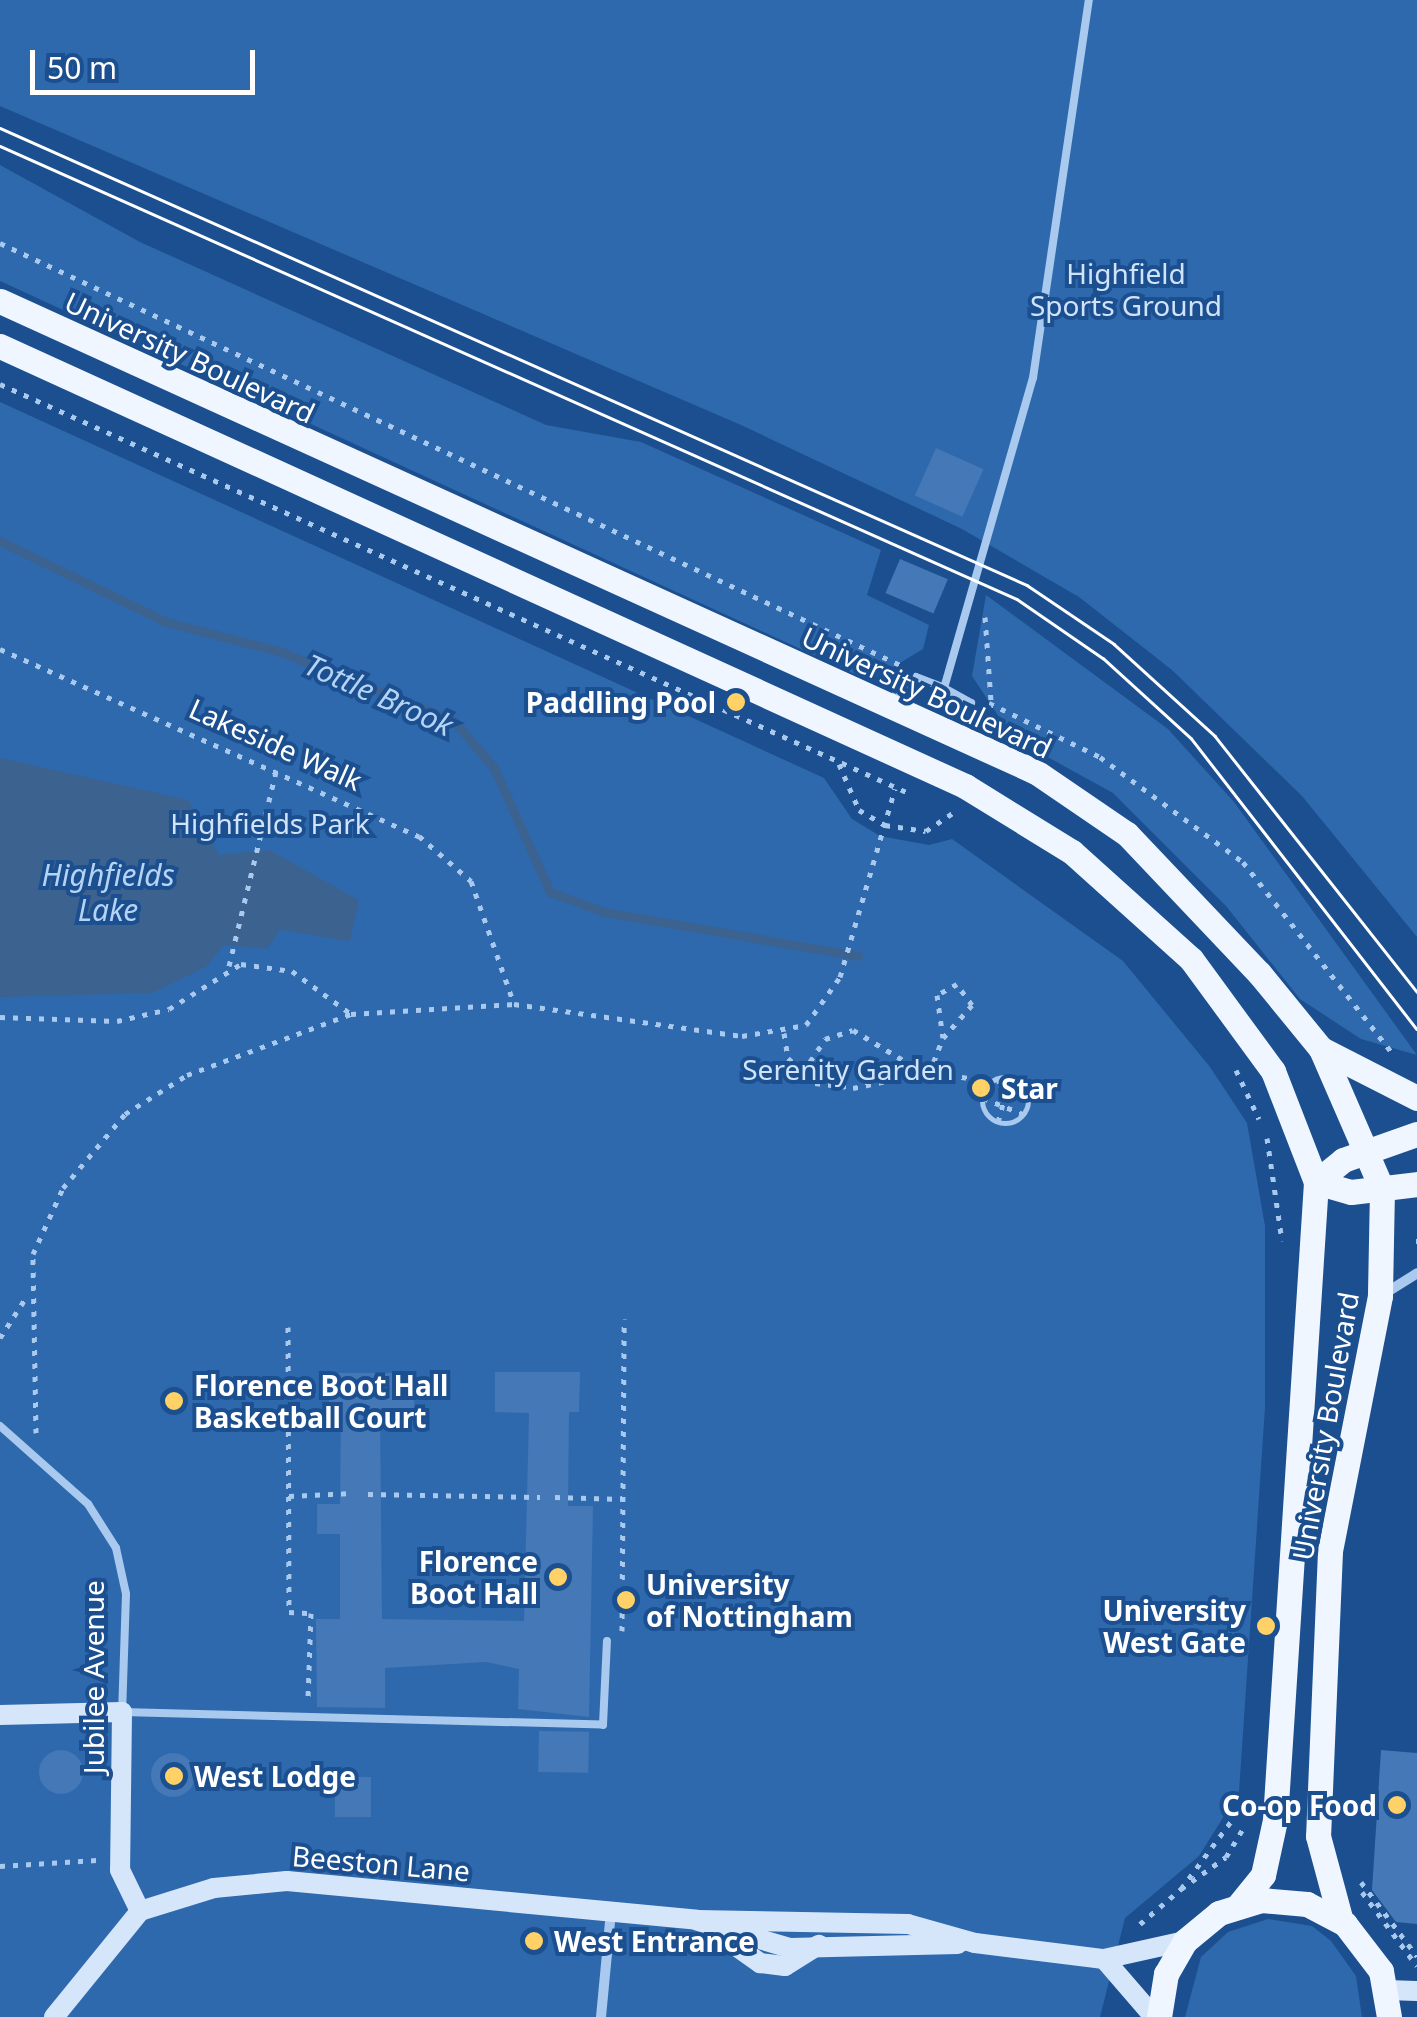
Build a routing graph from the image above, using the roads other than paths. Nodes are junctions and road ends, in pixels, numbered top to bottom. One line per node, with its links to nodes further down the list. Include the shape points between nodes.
1 (1089, 0): 4 (lane, via 1034,378)
2 (0, 300): 5 (main road, University Boulevard)
3 (0, 346): 11 (main road, University Boulevard, via 965,786 1034,828 1109,881 1190,959 1274,1072)
4 (944, 688): 5 (lane, via 916,677); 6 (lane, via 971,703)
5 (885, 704): 6 (main road, University Boulevard)
6 (965, 738): 7 (main road, University Boulevard, via 1036,772 1127,834 1214,919)
7 (1322, 1049): 8 (main road); 10 (main road, University Boulevard)
8 (1417, 1098)
9 (1417, 1134): 10 (main road)
10 (1368, 1151): 11 (main road); 13 (main road, University Boulevard)
11 (1316, 1182): 13 (main road); 20 (main road, University Boulevard, via 1275,1820 1263,1875)
12 (1417, 1184): 13 (main road)
13 (1382, 1189): 15 (main road, University Boulevard)
14 (1417, 1273): 15 (street)
15 (1380, 1296): 24 (main road, University Boulevard, via 1330,1551 1318,1836)
16 (0, 1426): 18 (lane, Jubilee Avenue, via 36,1452 116,1548 126,1594)
17 (607, 1642): 18 (lane, via 603,1725)
18 (122, 1712): 19 (street); 21 (street, Jubilee Avenue, via 120,1870)
19 (0, 1715)
20 (1239, 1905): 24 (main road, via 1284,1900); 25 (main road)
21 (140, 1911): 22 (street, Beeston Lane, via 214,1888 287,1881); 30 (street)
22 (611, 1912): 23 (street, Beeston Lane); 31 (street)
23 (697, 1920): 26 (street, Beeston Lane, via 908,1924); 26 (street, Beeston Lane, via 721,1934 819,1945)
24 (1340, 1921): 28 (main road, via 1371,1954)
25 (1185, 1941): 27 (street, Beeston Lane); 32 (main road, via 1166,1974)
26 (975, 1943): 27 (street, Beeston Lane)
27 (1104, 1959): 32 (street)
28 (1387, 1990): 29 (street); 33 (main road)
29 (1417, 1991)
30 (54, 2017)
31 (601, 2017)
32 (1156, 2017)
33 (1389, 2017)

